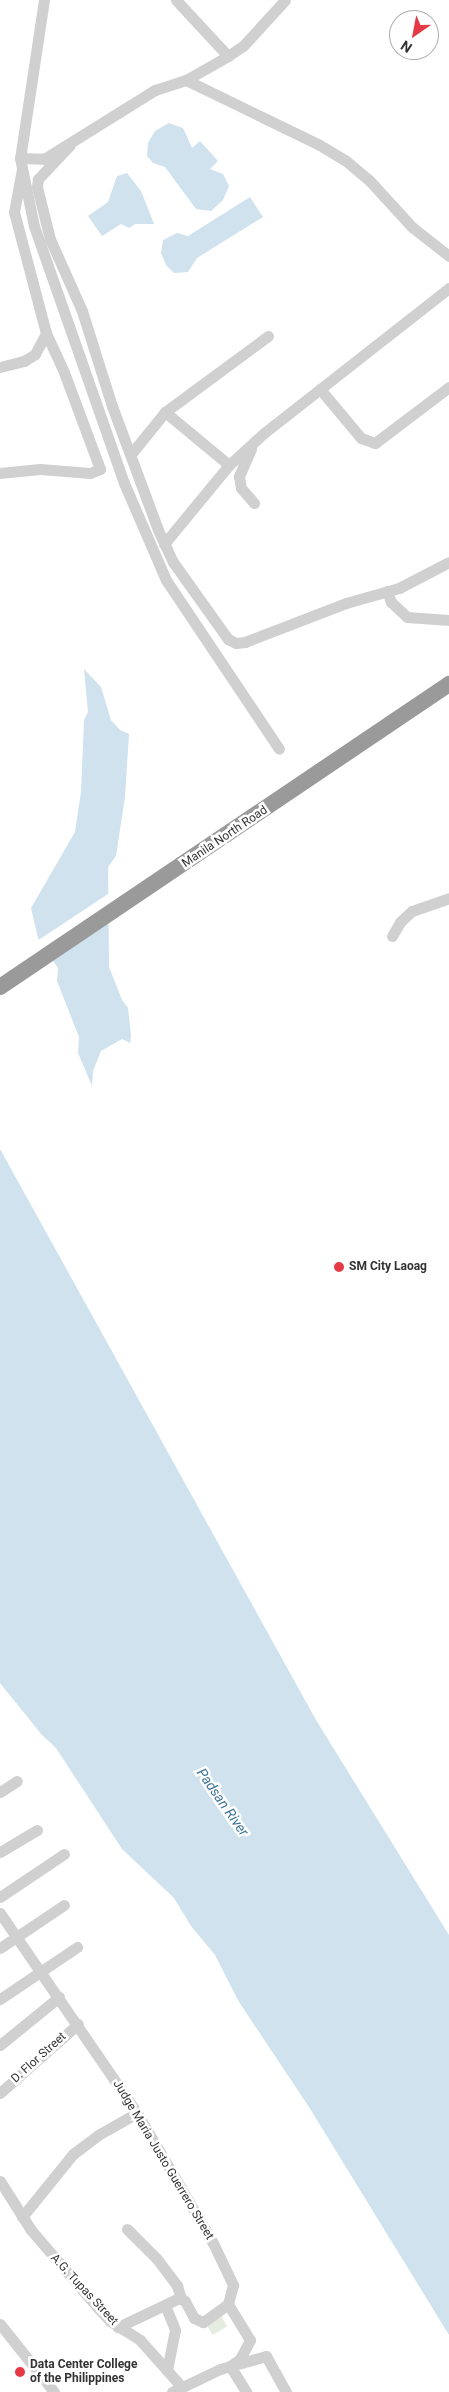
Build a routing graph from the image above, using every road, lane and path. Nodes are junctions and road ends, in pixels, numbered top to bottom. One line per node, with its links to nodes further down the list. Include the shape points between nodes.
1 (44, 0): 7 (street)
2 (176, 0): 4 (street)
3 (285, 0): 4 (street, via 243,46)
4 (228, 56): 5 (street)
5 (186, 80): 6 (street, via 155,90); 8 (street, via 345,160 369,180 412,227)
6 (70, 145): 7 (street, via 44,159); 17 (street, via 42,173 37,187 50,239 82,311)
7 (21, 163): 10 (street, via 14,212); 27 (street, via 34,226 83,369 124,483 162,571 181,606)
8 (449, 256)
9 (449, 288): 14 (street)
10 (46, 333): 12 (street, via 35,354 24,361); 19 (street, via 100,469 90,473 40,469)
11 (268, 336): 15 (street)
12 (0, 367)
13 (449, 387): 14 (street, via 375,443 361,438)
14 (320, 389): 16 (street, via 264,433)
15 (164, 412): 17 (street); 18 (street)
16 (252, 447): 18 (street); 20 (street, via 239,476 241,488)
17 (130, 454): 21 (street)
18 (229, 465): 21 (street)
19 (0, 473)
20 (254, 503)
21 (164, 544): 23 (street, via 228,639 236,644)
22 (449, 562): 23 (street)
23 (387, 591): 24 (street, via 391,602 407,617)
24 (449, 620)
25 (449, 674): 28 (highway, Manila North Road)
26 (449, 684): 28 (highway, Manila North Road)
27 (279, 749)
28 (323, 765): 31 (highway, Manila North Road); 32 (highway, Manila North Road)
29 (449, 898): 30 (street, via 412,912 400,922)
30 (392, 936)
31 (0, 976)
32 (0, 988)
33 (17, 1781): 34 (street)
34 (0, 1792)
35 (37, 1830): 36 (street)
36 (0, 1852)
37 (64, 1854): 38 (street)
38 (0, 1898)
39 (64, 1905): 41 (street)
40 (0, 1912): 41 (street, Judge Maria Justo Guerrero Street)
41 (17, 1936): 43 (street); 44 (street, Judge Maria Justo Guerrero Street)
42 (77, 1947): 44 (street)
43 (0, 1948)
44 (42, 1970): 45 (street, Judge Maria Justo Guerrero Street); 46 (street)
45 (59, 1996): 47 (street, Judge Maria Justo Guerrero Street); 48 (street)
46 (0, 1999)
47 (78, 2024): 49 (street, D. Flor Street); 50 (street, Judge Maria Justo Guerrero Street)
48 (0, 2045)
49 (0, 2093)
50 (137, 2113): 52 (street, via 98,2135 73,2154); 55 (street, Judge Maria Justo Guerrero Street, via 213,2243 233,2285)
51 (2, 2190): 52 (street, A.G. Tupas Street)
52 (22, 2217): 58 (street, A.G. Tupas Street)
53 (127, 2229): 54 (street, via 157,2259 177,2286)
54 (181, 2298): 55 (street, via 194,2318 201,2322); 56 (street)
55 (228, 2304): 59 (street, via 250,2340 240,2359)
56 (165, 2305): 58 (street); 60 (street, via 175,2330)
57 (0, 2324): 62 (street)
58 (118, 2327): 60 (street, A.G. Tupas Street, via 140,2340)
59 (230, 2366): 61 (street); 63 (street); 64 (street, via 266,2356)
60 (166, 2370): 61 (street, A.G. Tupas Street)
61 (177, 2389)
62 (54, 2392)
63 (246, 2392)
64 (286, 2392)

